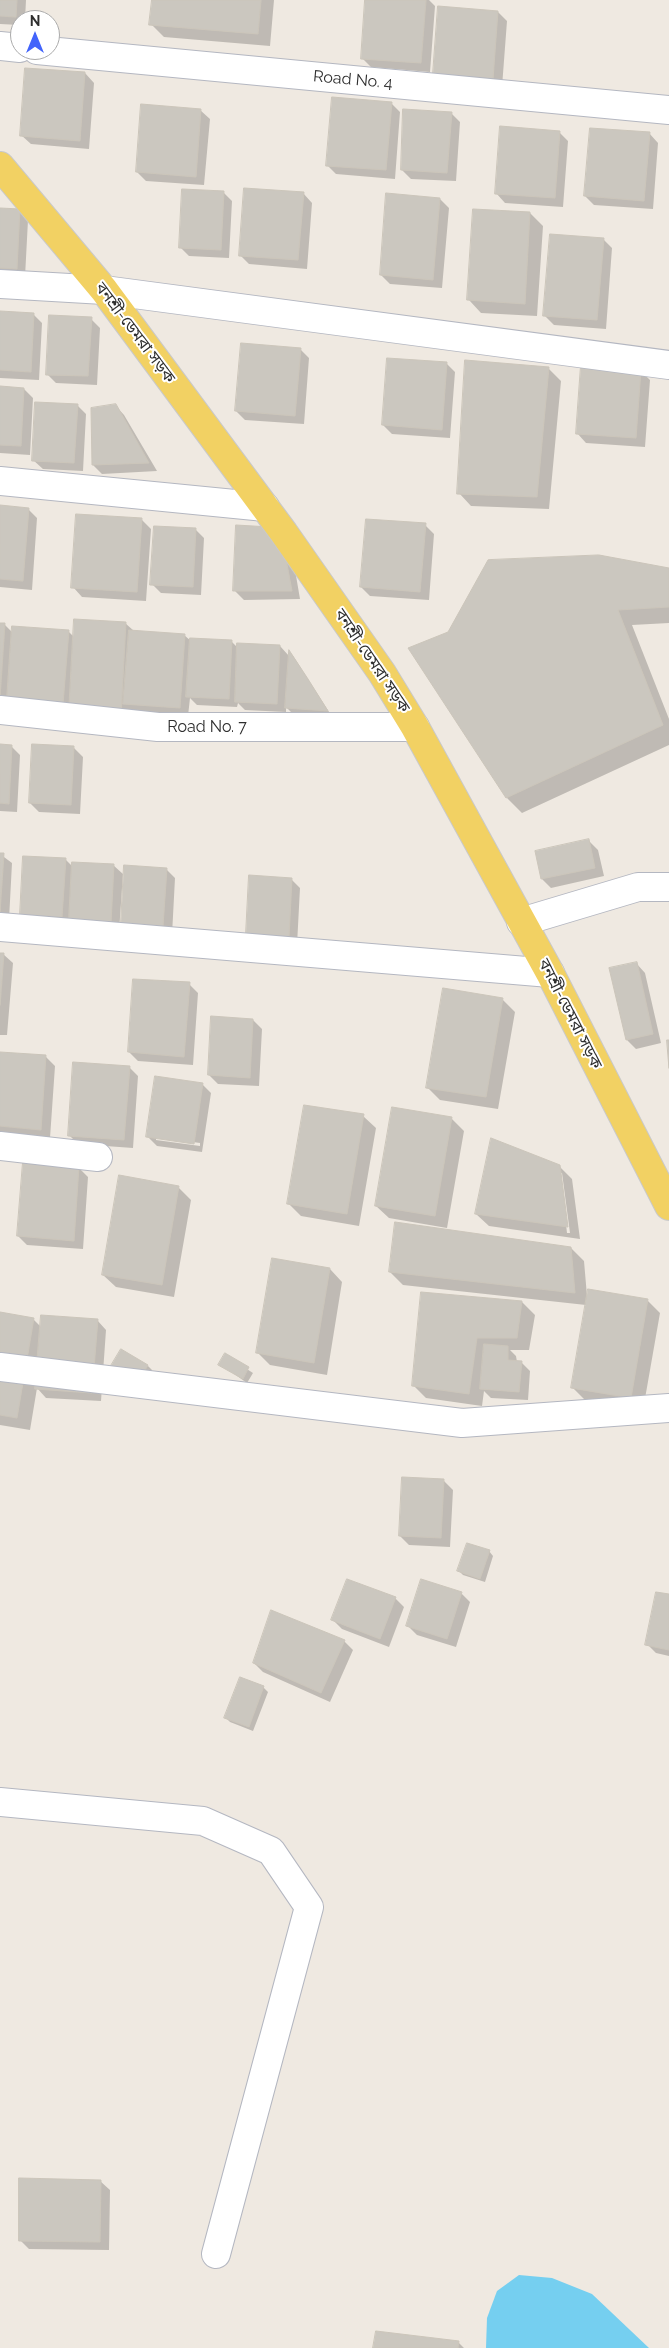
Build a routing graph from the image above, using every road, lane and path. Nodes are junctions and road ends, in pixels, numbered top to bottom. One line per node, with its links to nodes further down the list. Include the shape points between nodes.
1 (60, 52): 2 (street, Road No. 4)
2 (669, 110)
3 (0, 166): 5 (main road, বনশ্রী-ডেমরা সড়ক)
4 (0, 284): 5 (street)
5 (104, 290): 6 (street); 8 (main road, বনশ্রী-ডেমরা সড়ক)
6 (669, 365)
7 (0, 480): 8 (street)
8 (264, 507): 10 (main road, বনশ্রী-ডেমরা সড়ক, via 382,673)
9 (0, 710): 10 (street, Road No. 7, via 158,727)
10 (415, 727): 12 (main road, বনশ্রী-ডেমরা সড়ক)
11 (669, 887): 12 (street, via 638,887)
12 (521, 922): 14 (main road, বনশ্রী-ডেমরা সড়ক)
13 (0, 927): 14 (street)
14 (550, 973): 17 (main road, বনশ্রী-ডেমরা সড়ক)
15 (0, 1146): 16 (street)
16 (98, 1157)
17 (669, 1206)
18 (0, 1367): 19 (street, via 462,1423)
19 (669, 1408)
20 (0, 1802): 21 (street, via 203,1821 271,1851 309,1907)
21 (216, 2254)

